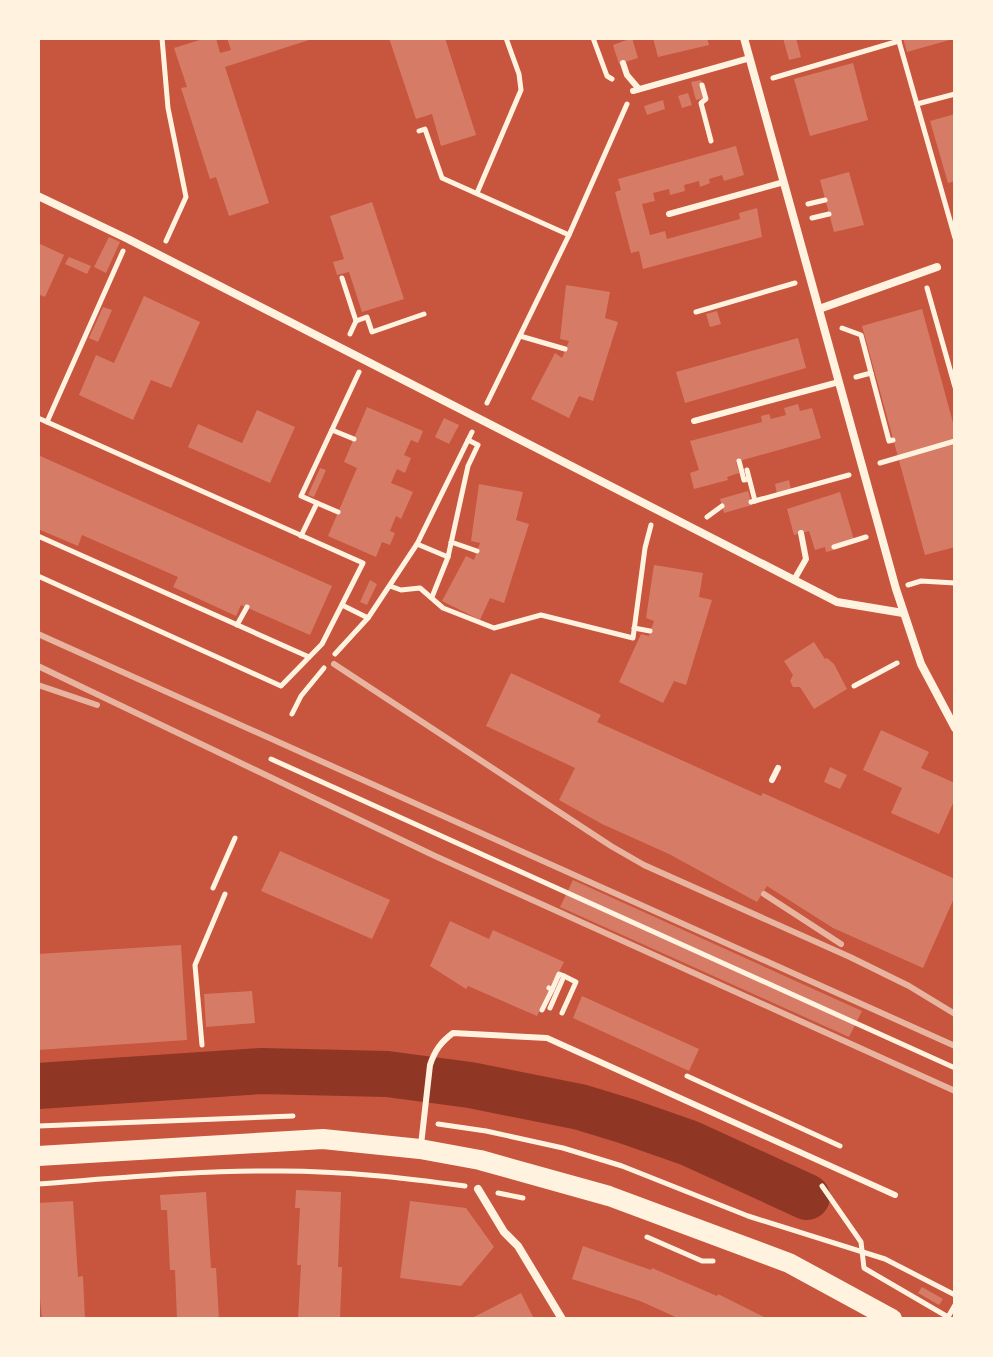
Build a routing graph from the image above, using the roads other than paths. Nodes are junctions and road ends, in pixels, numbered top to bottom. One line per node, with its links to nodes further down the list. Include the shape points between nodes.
1 (744, 38): 2 (street)
2 (750, 58): 3 (lane, via 636,90); 4 (street)
3 (623, 63)
4 (784, 182): 6 (lane); 8 (street)
5 (38, 196): 12 (street)
6 (669, 214)
7 (937, 267): 8 (street)
8 (819, 309): 9 (street)
9 (839, 382): 10 (lane); 13 (street)
10 (694, 421)
11 (801, 533): 12 (lane, via 806,559)
12 (794, 580): 13 (street, via 837,602)
13 (903, 613): 14 (street, via 921,664)
14 (955, 728)
15 (778, 768): 16 (lane)
16 (772, 780)
17 (420, 1149): 18 (main road, via 323,1139); 20 (lane, via 430,1065 434,1052 453,1033 547,1038); 22 (main road, via 609,1196 789,1263)
18 (38, 1156)
19 (478, 1189): 21 (street)
20 (895, 1195)
21 (562, 1319)
22 (892, 1319)

